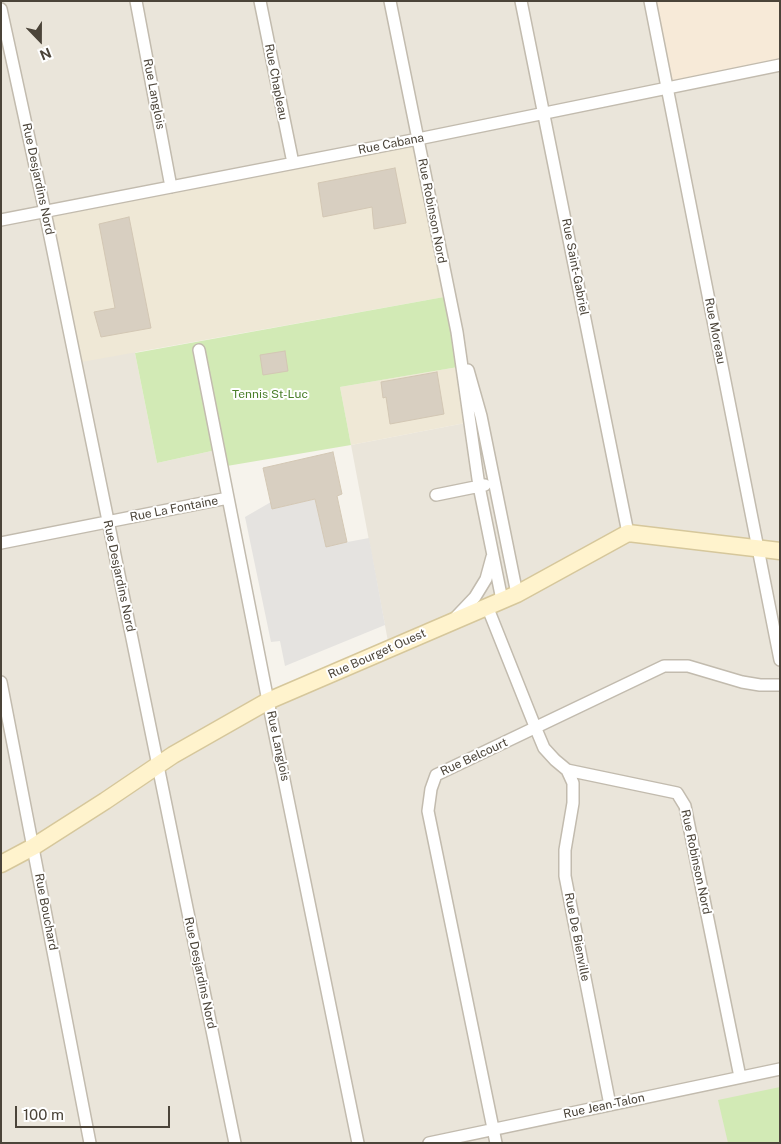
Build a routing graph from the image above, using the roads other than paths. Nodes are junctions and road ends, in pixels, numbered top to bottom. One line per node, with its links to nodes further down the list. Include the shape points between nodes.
1 (136, 1): 12 (street, Rue Langlois)
2 (260, 1): 11 (street, Rue Chapleau)
3 (390, 1): 10 (street, Rue Robinson Nord)
4 (521, 1): 9 (street, Rue Saint-Gabriel)
5 (650, 1): 8 (street, Rue Moreau)
6 (1, 9): 13 (street, Rue Desjardins Nord)
7 (780, 65): 8 (street, Rue Cabana)
8 (667, 88): 9 (street, Rue Cabana); 24 (street, Rue Moreau)
9 (544, 113): 10 (street, Rue Cabana); 22 (street, Rue Saint-Gabriel)
10 (418, 139): 11 (street, Rue Cabana); 15 (street, Rue Robinson Nord)
11 (293, 163): 12 (street, Rue Cabana)
12 (171, 187): 13 (street, Rue Cabana)
13 (45, 212): 14 (street, Rue Cabana); 21 (street, Rue Desjardins Nord)
14 (1, 220)
15 (457, 332): 17 (street, Rue Robinson Nord, via 481,416); 18 (street, Rue Robinson Nord)
16 (199, 350): 20 (street, Rue Langlois)
17 (494, 483): 18 (street); 27 (street, Rue Robinson Nord)
18 (480, 486): 19 (street); 26 (street, Rue Robinson Nord)
19 (436, 495)
20 (228, 498): 21 (street, Rue La Fontaine); 32 (street, Rue Langlois)
21 (108, 522): 23 (street, Rue La Fontaine); 34 (street, Rue Desjardins Nord)
22 (628, 533): 24 (street); 27 (street, Rue Bourget Ouest)
23 (1, 543)
24 (758, 547): 25 (street); 29 (street, Rue Moreau)
25 (780, 550)
26 (493, 556): 27 (street, Rue Robinson Nord); 28 (street, via 486,579)
27 (502, 600): 28 (street, Rue Bourget Ouest); 33 (street, Rue Robinson Nord)
28 (454, 620): 32 (street, Rue Bourget Ouest)
29 (780, 660)
30 (1, 682): 36 (street, Rue Bouchard)
31 (780, 685): 33 (street, Rue Belcourt, via 742,682 688,666 664,666)
32 (268, 701): 34 (street, Rue Bourget Ouest); 44 (street, Rue Langlois)
33 (536, 729): 35 (street, Rue Robinson Nord, via 544,748); 41 (street, Rue Belcourt, via 436,774 428,811)
34 (158, 764): 36 (street, Rue Bourget Ouest); 43 (street, Rue Desjardins Nord)
35 (567, 770): 39 (street, Rue Robinson Nord, via 678,793 685,806); 40 (street, Rue De Bienville, via 573,790 564,850 565,876)
36 (33, 847): 37 (street, Rue Bourget Ouest); 42 (street, Rue Bouchard)
37 (1, 864)
38 (780, 1069): 39 (street, Rue Jean-Talon)
39 (740, 1077): 40 (street, Rue Jean-Talon)
40 (610, 1105): 41 (street, Rue Jean-Talon)
41 (493, 1129): 45 (street, Rue Jean-Talon); 46 (street, Rue Belcourt)
42 (90, 1143)
43 (235, 1143)
44 (358, 1143)
45 (429, 1143)
46 (496, 1143)

